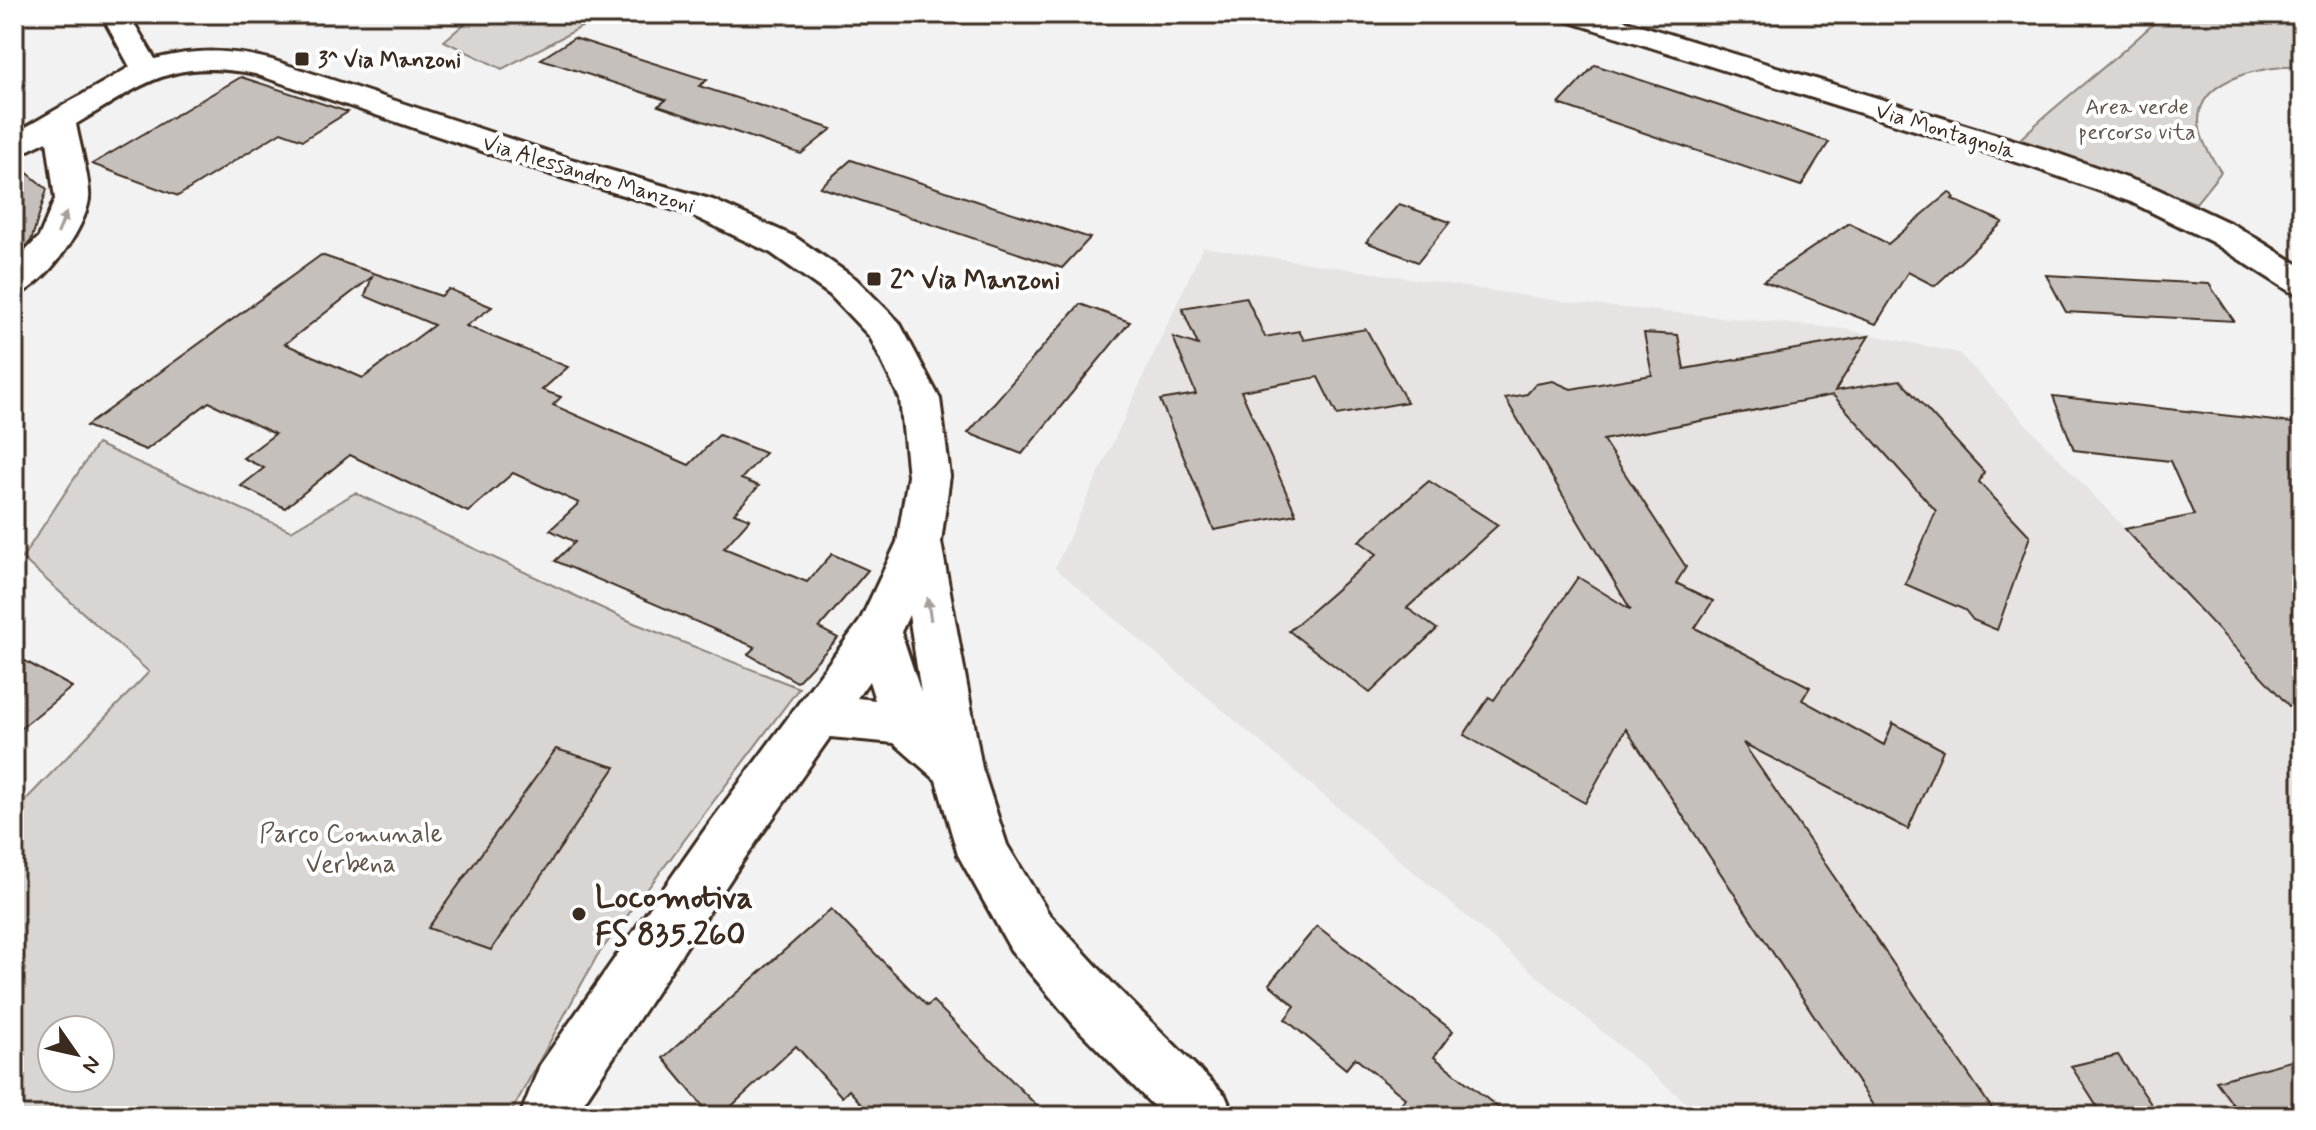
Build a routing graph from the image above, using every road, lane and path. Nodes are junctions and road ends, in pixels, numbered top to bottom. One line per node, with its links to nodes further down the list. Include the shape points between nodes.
1 (122, 14): 3 (street, via 121,25)
2 (1574, 14): 6 (street, Via Montagnola, via 2143,195 2224,234)
3 (147, 70): 4 (street, Via Alessandro Manzoni); 8 (street, Via Alessandro Manzoni, via 191,59 261,66 562,167 701,207 783,245 843,287 886,331 920,399 929,476)
4 (60, 122): 5 (street, Via Alessandro Manzoni); 7 (street, one-way to 4, via 55,241 72,199)
5 (14, 147)
6 (2302, 283)
7 (14, 284)
8 (919, 542): 9 (street, Via Alessandro Manzoni); 10 (street, Via Alessandro Manzoni, one-way to 8)
9 (878, 632): 10 (street); 11 (street, Via Alessandro Manzoni); 12 (street)
10 (938, 664): 13 (street, Via Alessandro Manzoni)
11 (816, 715): 12 (street); 14 (street, Via Alessandro Manzoni, via 561,1086)
12 (906, 723): 13 (street)
13 (957, 768): 15 (street, Via Alessandro Manzoni, via 984,855 1030,932)
14 (550, 1116)
15 (1204, 1116)

